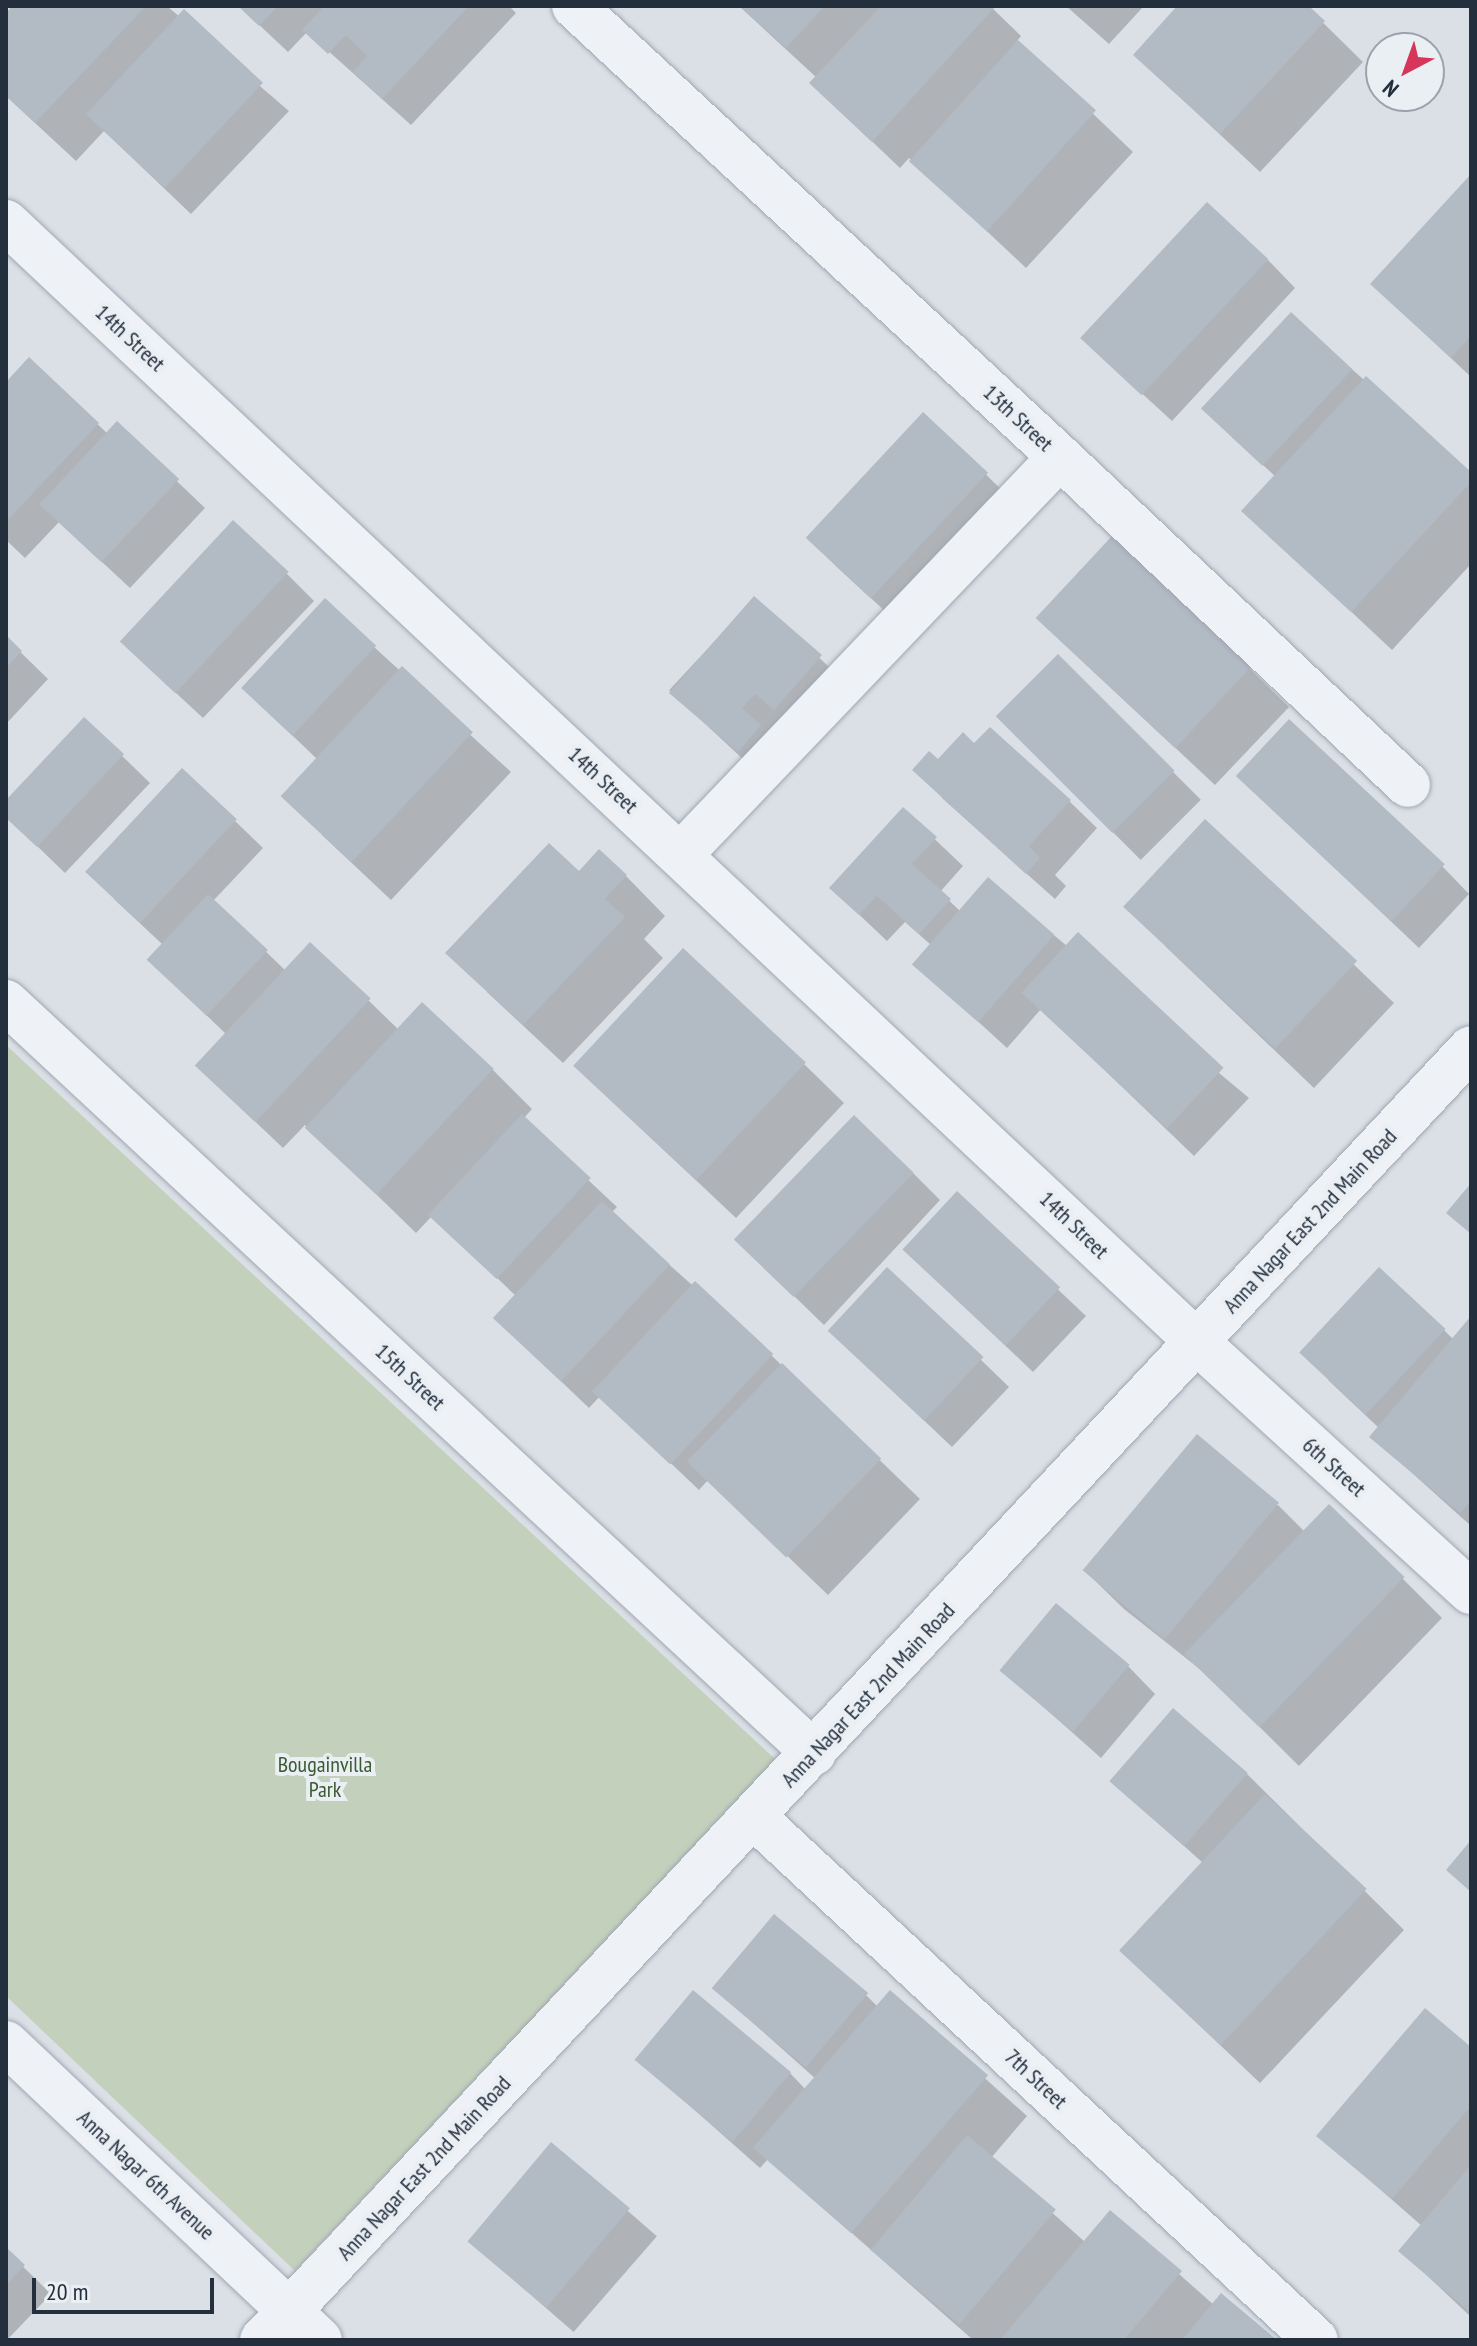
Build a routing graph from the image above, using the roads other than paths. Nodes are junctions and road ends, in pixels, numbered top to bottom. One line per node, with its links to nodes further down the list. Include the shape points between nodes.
1 (574, 6): 3 (street, 13th Street)
2 (6, 222): 5 (street, 14th Street)
3 (1060, 457): 4 (street); 5 (street, 13th Street)
4 (1408, 785)
5 (682, 853): 8 (street, 14th Street)
6 (6, 1002): 10 (street, 15th Street)
7 (1471, 1048): 8 (street, Anna Nagar East 2nd Main Road)
8 (1197, 1342): 9 (street, 6th Street); 10 (street, Anna Nagar East 2nd Main Road)
9 (1471, 1592)
10 (814, 1753): 11 (street, Anna Nagar East 2nd Main Road)
11 (755, 1818): 13 (street, Anna Nagar East 2nd Main Road); 14 (street, 7th Street)
12 (6, 2043): 13 (street, Anna Nagar 6th Avenue)
13 (290, 2330)
14 (1316, 2340)

